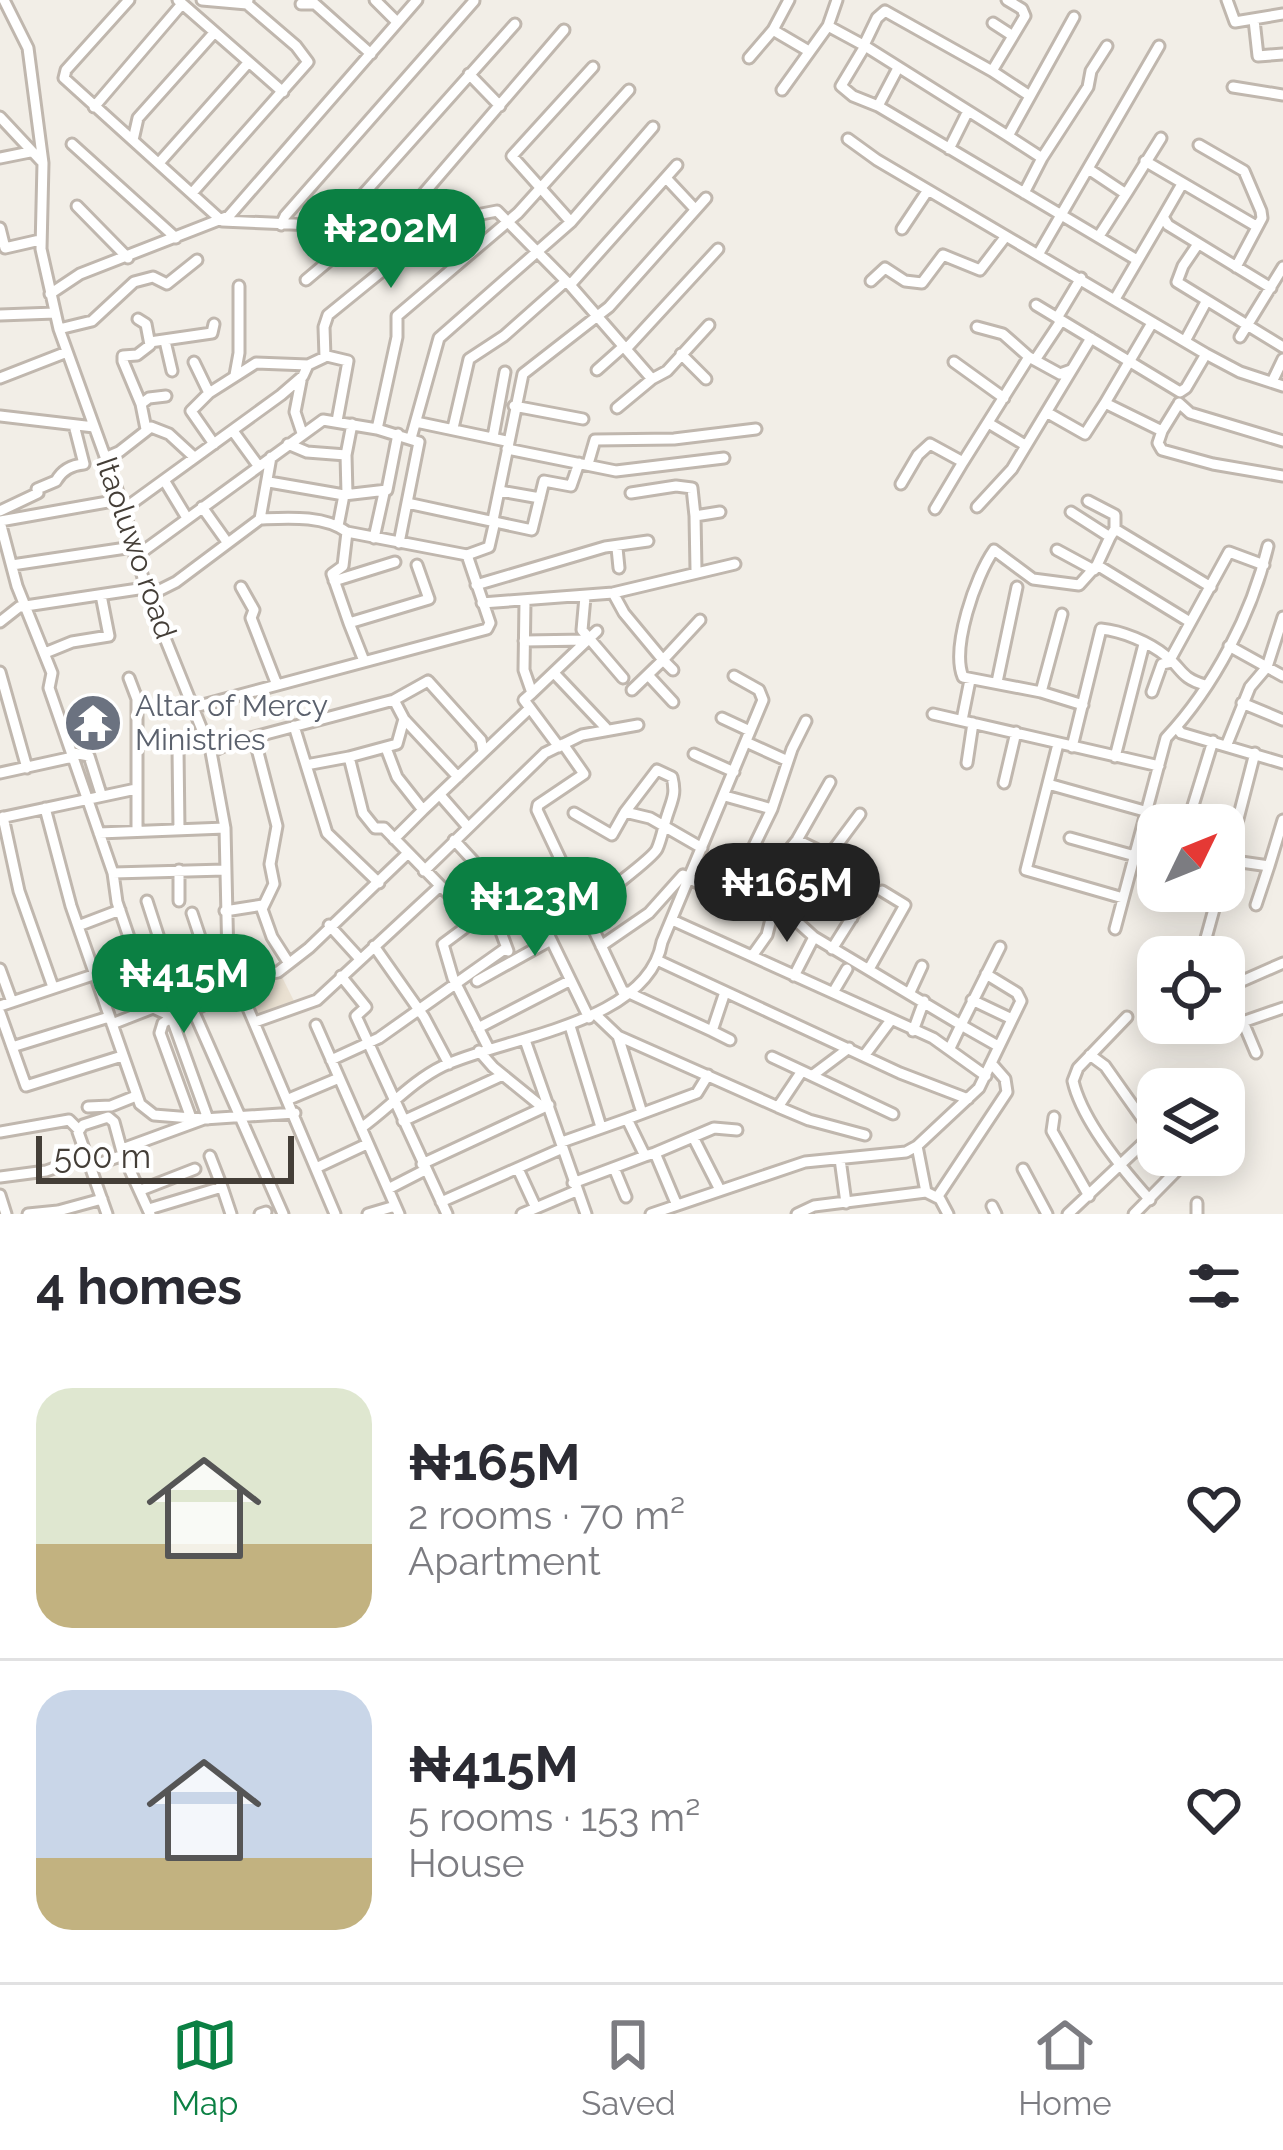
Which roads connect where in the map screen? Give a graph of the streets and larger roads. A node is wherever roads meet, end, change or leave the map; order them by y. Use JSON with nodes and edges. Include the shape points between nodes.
{"nodes":[{"id":1,"x":4,"y":0,"type":"edge"},
{"id":2,"x":129,"y":0,"type":"edge"},
{"id":3,"x":202,"y":0,"type":"edge"},
{"id":4,"x":375,"y":0,"type":"edge"},
{"id":5,"x":416,"y":0,"type":"edge"},
{"id":6,"x":837,"y":0,"type":"edge"},
{"id":7,"x":1007,"y":0,"type":"edge"},
{"id":8,"x":1227,"y":0,"type":"edge"},
{"id":9,"x":1279,"y":0,"type":"edge"},
{"id":10,"x":474,"y":1,"type":"edge"},
{"id":11,"x":180,"y":2,"type":"edge"},
{"id":12,"x":248,"y":2,"type":"edge"},
{"id":13,"x":783,"y":3,"type":"edge"},
{"id":14,"x":301,"y":4,"type":"dead end"},
{"id":15,"x":1283,"y":14,"type":"edge"},
{"id":16,"x":1074,"y":17,"type":"dead end"},
{"id":17,"x":1254,"y":20,"type":"junction"},
{"id":18,"x":397,"y":22,"type":"junction"},
{"id":19,"x":993,"y":23,"type":"dead end"},
{"id":20,"x":515,"y":24,"type":"dead end"},
{"id":21,"x":828,"y":26,"type":"junction"},
{"id":22,"x":564,"y":30,"type":"dead end"},
{"id":23,"x":773,"y":30,"type":"junction"},
{"id":24,"x":213,"y":34,"type":"junction"},
{"id":25,"x":1013,"y":35,"type":"junction"},
{"id":26,"x":865,"y":45,"type":"junction"},
{"id":27,"x":1107,"y":46,"type":"dead end"},
{"id":28,"x":1159,"y":46,"type":"dead end"},
{"id":29,"x":807,"y":50,"type":"junction"},
{"id":30,"x":371,"y":54,"type":"junction"},
{"id":31,"x":1283,"y":54,"type":"edge"},
{"id":32,"x":749,"y":58,"type":"dead end"},
{"id":33,"x":248,"y":63,"type":"junction"},
{"id":34,"x":592,"y":68,"type":"dead end"},
{"id":35,"x":898,"y":68,"type":"junction"},
{"id":36,"x":992,"y":71,"type":"junction"},
{"id":37,"x":469,"y":74,"type":"junction"},
{"id":38,"x":1233,"y":88,"type":"dead end"},
{"id":39,"x":629,"y":90,"type":"dead end"},
{"id":40,"x":782,"y":90,"type":"dead end"},
{"id":41,"x":283,"y":92,"type":"junction"},
{"id":42,"x":1030,"y":95,"type":"junction"},
{"id":43,"x":1283,"y":95,"type":"edge"},
{"id":44,"x":500,"y":106,"type":"junction"},
{"id":45,"x":878,"y":106,"type":"junction"},
{"id":46,"x":94,"y":107,"type":"junction"},
{"id":47,"x":968,"y":111,"type":"junction"},
{"id":48,"x":0,"y":117,"type":"edge"},
{"id":49,"x":653,"y":128,"type":"dead end"},
{"id":50,"x":1008,"y":136,"type":"junction"},
{"id":51,"x":1161,"y":137,"type":"dead end"},
{"id":52,"x":848,"y":139,"type":"dead end"},
{"id":53,"x":133,"y":140,"type":"junction"},
{"id":54,"x":72,"y":145,"type":"dead end"},
{"id":55,"x":1199,"y":145,"type":"dead end"},
{"id":56,"x":949,"y":149,"type":"junction"},
{"id":57,"x":30,"y":152,"type":"junction"},
{"id":58,"x":0,"y":158,"type":"edge"},
{"id":59,"x":1042,"y":158,"type":"junction"},
{"id":60,"x":1145,"y":161,"type":"junction"},
{"id":61,"x":159,"y":163,"type":"junction"},
{"id":62,"x":44,"y":164,"type":"junction"},
{"id":63,"x":677,"y":165,"type":"dead end"},
{"id":64,"x":1090,"y":170,"type":"junction"},
{"id":65,"x":666,"y":178,"type":"junction"},
{"id":66,"x":1182,"y":184,"type":"junction"},
{"id":67,"x":540,"y":189,"type":"junction"},
{"id":68,"x":928,"y":190,"type":"junction"},
{"id":69,"x":193,"y":192,"type":"junction"},
{"id":70,"x":1024,"y":194,"type":"junction"},
{"id":71,"x":1126,"y":194,"type":"junction"},
{"id":72,"x":706,"y":198,"type":"dead end"},
{"id":73,"x":77,"y":206,"type":"dead end"},
{"id":74,"x":695,"y":209,"type":"junction"},
{"id":75,"x":1061,"y":214,"type":"junction"},
{"id":76,"x":1163,"y":217,"type":"junction"},
{"id":77,"x":406,"y":220,"type":"junction"},
{"id":78,"x":510,"y":220,"type":"junction"},
{"id":79,"x":222,"y":221,"type":"junction"},
{"id":80,"x":572,"y":222,"type":"junction"},
{"id":81,"x":281,"y":225,"type":"junction"},
{"id":82,"x":335,"y":226,"type":"junction"},
{"id":83,"x":1256,"y":226,"type":"junction"},
{"id":84,"x":369,"y":227,"type":"junction"},
{"id":85,"x":0,"y":228,"type":"edge"},
{"id":86,"x":902,"y":229,"type":"dead end"},
{"id":87,"x":1006,"y":236,"type":"junction"},
{"id":88,"x":1099,"y":236,"type":"junction"},
{"id":89,"x":176,"y":238,"type":"junction"},
{"id":90,"x":40,"y":240,"type":"junction"},
{"id":91,"x":1198,"y":244,"type":"junction"},
{"id":92,"x":718,"y":249,"type":"dead end"},
{"id":93,"x":539,"y":251,"type":"junction"},
{"id":94,"x":1040,"y":254,"type":"junction"},
{"id":95,"x":128,"y":258,"type":"junction"},
{"id":96,"x":197,"y":260,"type":"dead end"},
{"id":97,"x":1137,"y":260,"type":"junction"},
{"id":98,"x":1237,"y":267,"type":"junction"},
{"id":99,"x":1283,"y":267,"type":"edge"},
{"id":100,"x":1081,"y":278,"type":"junction"},
{"id":101,"x":306,"y":280,"type":"dead end"},
{"id":102,"x":871,"y":280,"type":"dead end"},
{"id":103,"x":568,"y":283,"type":"junction"},
{"id":104,"x":239,"y":286,"type":"dead end"},
{"id":105,"x":1271,"y":288,"type":"junction"},
{"id":106,"x":50,"y":294,"type":"junction"},
{"id":107,"x":1115,"y":299,"type":"junction"},
{"id":108,"x":1206,"y":302,"type":"junction"},
{"id":109,"x":1036,"y":305,"type":"dead end"},
{"id":110,"x":55,"y":313,"type":"junction"},
{"id":111,"x":0,"y":315,"type":"edge"},
{"id":112,"x":598,"y":317,"type":"junction"},
{"id":113,"x":138,"y":319,"type":"dead end"},
{"id":114,"x":1059,"y":320,"type":"junction"},
{"id":115,"x":1153,"y":323,"type":"junction"},
{"id":116,"x":214,"y":324,"type":"dead end"},
{"id":117,"x":709,"y":325,"type":"dead end"},
{"id":118,"x":1247,"y":326,"type":"junction"},
{"id":119,"x":977,"y":327,"type":"dead end"},
{"id":120,"x":59,"y":329,"type":"junction"},
{"id":121,"x":1240,"y":337,"type":"dead end"},
{"id":122,"x":1091,"y":338,"type":"junction"},
{"id":123,"x":165,"y":341,"type":"junction"},
{"id":124,"x":1185,"y":341,"type":"junction"},
{"id":125,"x":150,"y":342,"type":"junction"},
{"id":126,"x":625,"y":347,"type":"junction"},
{"id":127,"x":1283,"y":347,"type":"edge"},
{"id":128,"x":67,"y":352,"type":"junction"},
{"id":129,"x":681,"y":354,"type":"junction"},
{"id":130,"x":1206,"y":354,"type":"junction"},
{"id":131,"x":325,"y":356,"type":"junction"},
{"id":132,"x":1032,"y":358,"type":"junction"},
{"id":133,"x":1283,"y":359,"type":"edge"},
{"id":134,"x":194,"y":362,"type":"dead end"},
{"id":135,"x":954,"y":362,"type":"dead end"},
{"id":136,"x":1132,"y":362,"type":"junction"},
{"id":137,"x":172,"y":370,"type":"dead end"},
{"id":138,"x":306,"y":370,"type":"junction"},
{"id":139,"x":597,"y":370,"type":"dead end"},
{"id":140,"x":1071,"y":370,"type":"junction"},
{"id":141,"x":505,"y":372,"type":"dead end"},
{"id":142,"x":235,"y":375,"type":"junction"},
{"id":143,"x":0,"y":378,"type":"edge"},
{"id":144,"x":652,"y":379,"type":"junction"},
{"id":145,"x":706,"y":380,"type":"dead end"},
{"id":146,"x":1277,"y":384,"type":"edge"},
{"id":147,"x":1183,"y":392,"type":"junction"},
{"id":148,"x":209,"y":393,"type":"junction"},
{"id":149,"x":166,"y":395,"type":"dead end"},
{"id":150,"x":1004,"y":398,"type":"junction"},
{"id":151,"x":1105,"y":403,"type":"junction"},
{"id":152,"x":141,"y":404,"type":"junction"},
{"id":153,"x":1178,"y":405,"type":"junction"},
{"id":154,"x":514,"y":406,"type":"junction"},
{"id":155,"x":617,"y":408,"type":"dead end"},
{"id":156,"x":1048,"y":413,"type":"junction"},
{"id":157,"x":0,"y":416,"type":"edge"},
{"id":158,"x":583,"y":419,"type":"dead end"},
{"id":159,"x":337,"y":421,"type":"junction"},
{"id":160,"x":416,"y":422,"type":"junction"},
{"id":161,"x":352,"y":424,"type":"junction"},
{"id":162,"x":990,"y":424,"type":"junction"},
{"id":163,"x":74,"y":425,"type":"junction"},
{"id":164,"x":94,"y":427,"type":"junction"},
{"id":165,"x":453,"y":428,"type":"junction"},
{"id":166,"x":146,"y":429,"type":"junction"},
{"id":167,"x":377,"y":429,"type":"junction"},
{"id":168,"x":756,"y":429,"type":"dead end"},
{"id":169,"x":233,"y":431,"type":"junction"},
{"id":170,"x":1162,"y":431,"type":"junction"},
{"id":171,"x":302,"y":433,"type":"junction"},
{"id":172,"x":398,"y":434,"type":"junction"},
{"id":173,"x":493,"y":436,"type":"junction"},
{"id":174,"x":411,"y":438,"type":"junction"},
{"id":175,"x":674,"y":439,"type":"junction"},
{"id":176,"x":1283,"y":441,"type":"edge"},
{"id":177,"x":630,"y":442,"type":"junction"},
{"id":178,"x":214,"y":444,"type":"junction"},
{"id":179,"x":287,"y":444,"type":"junction"},
{"id":180,"x":507,"y":445,"type":"junction"},
{"id":181,"x":1025,"y":446,"type":"junction"},
{"id":182,"x":346,"y":455,"type":"junction"},
{"id":183,"x":194,"y":457,"type":"junction"},
{"id":184,"x":272,"y":457,"type":"junction"},
{"id":185,"x":105,"y":458,"type":"junction"},
{"id":186,"x":724,"y":458,"type":"dead end"},
{"id":187,"x":963,"y":462,"type":"junction"},
{"id":188,"x":684,"y":463,"type":"junction"},
{"id":189,"x":257,"y":464,"type":"junction"},
{"id":190,"x":583,"y":464,"type":"junction"},
{"id":191,"x":636,"y":469,"type":"junction"},
{"id":192,"x":1283,"y":476,"type":"edge"},
{"id":193,"x":164,"y":480,"type":"junction"},
{"id":194,"x":269,"y":482,"type":"junction"},
{"id":195,"x":901,"y":484,"type":"dead end"},
{"id":196,"x":692,"y":488,"type":"junction"},
{"id":197,"x":500,"y":491,"type":"junction"},
{"id":198,"x":384,"y":493,"type":"junction"},
{"id":199,"x":632,"y":494,"type":"dead end"},
{"id":200,"x":346,"y":495,"type":"junction"},
{"id":201,"x":541,"y":498,"type":"junction"},
{"id":202,"x":1088,"y":501,"type":"dead end"},
{"id":203,"x":407,"y":502,"type":"junction"},
{"id":204,"x":121,"y":504,"type":"junction"},
{"id":205,"x":202,"y":507,"type":"junction"},
{"id":206,"x":976,"y":507,"type":"dead end"},
{"id":207,"x":935,"y":509,"type":"dead end"},
{"id":208,"x":0,"y":511,"type":"edge"},
{"id":209,"x":720,"y":512,"type":"dead end"},
{"id":210,"x":1071,"y":512,"type":"dead end"},
{"id":211,"x":695,"y":516,"type":"junction"},
{"id":212,"x":187,"y":518,"type":"junction"},
{"id":213,"x":260,"y":519,"type":"junction"},
{"id":214,"x":494,"y":520,"type":"junction"},
{"id":215,"x":4,"y":522,"type":"edge"},
{"id":216,"x":342,"y":529,"type":"junction"},
{"id":217,"x":1,"y":533,"type":"edge"},
{"id":218,"x":1112,"y":533,"type":"junction"},
{"id":219,"x":374,"y":538,"type":"junction"},
{"id":220,"x":648,"y":541,"type":"dead end"},
{"id":221,"x":227,"y":542,"type":"junction"},
{"id":222,"x":399,"y":543,"type":"junction"},
{"id":223,"x":1268,"y":546,"type":"dead end"},
{"id":224,"x":617,"y":548,"type":"junction"},
{"id":225,"x":1057,"y":550,"type":"dead end"},
{"id":226,"x":134,"y":552,"type":"junction"},
{"id":227,"x":467,"y":555,"type":"junction"},
{"id":228,"x":395,"y":562,"type":"dead end"},
{"id":229,"x":735,"y":564,"type":"dead end"},
{"id":230,"x":417,"y":565,"type":"dead end"},
{"id":231,"x":1264,"y":565,"type":"junction"},
{"id":232,"x":11,"y":566,"type":"junction"},
{"id":233,"x":619,"y":568,"type":"dead end"},
{"id":234,"x":1096,"y":568,"type":"junction"},
{"id":235,"x":696,"y":570,"type":"junction"},
{"id":236,"x":334,"y":581,"type":"junction"},
{"id":237,"x":476,"y":585,"type":"junction"},
{"id":238,"x":241,"y":587,"type":"dead end"},
{"id":239,"x":1017,"y":587,"type":"dead end"},
{"id":240,"x":1211,"y":587,"type":"junction"},
{"id":241,"x":146,"y":592,"type":"junction"},
{"id":242,"x":613,"y":593,"type":"junction"},
{"id":243,"x":100,"y":595,"type":"junction"},
{"id":244,"x":585,"y":596,"type":"junction"},
{"id":245,"x":525,"y":601,"type":"junction"},
{"id":246,"x":482,"y":603,"type":"junction"},
{"id":247,"x":27,"y":606,"type":"junction"},
{"id":248,"x":1062,"y":614,"type":"dead end"},
{"id":249,"x":1283,"y":617,"type":"edge"},
{"id":250,"x":700,"y":620,"type":"dead end"},
{"id":251,"x":0,"y":622,"type":"edge"},
{"id":252,"x":1190,"y":622,"type":"junction"},
{"id":253,"x":349,"y":623,"type":"junction"},
{"id":254,"x":597,"y":631,"type":"dead end"},
{"id":255,"x":1281,"y":632,"type":"edge"},
{"id":256,"x":587,"y":640,"type":"junction"},
{"id":257,"x":524,"y":641,"type":"junction"},
{"id":258,"x":1144,"y":644,"type":"junction"},
{"id":259,"x":1229,"y":646,"type":"junction"},
{"id":260,"x":45,"y":653,"type":"junction"},
{"id":261,"x":663,"y":660,"type":"junction"},
{"id":262,"x":1172,"y":660,"type":"junction"},
{"id":263,"x":364,"y":662,"type":"junction"},
{"id":264,"x":1267,"y":667,"type":"junction"},
{"id":265,"x":673,"y":670,"type":"dead end"},
{"id":266,"x":0,"y":672,"type":"edge"},
{"id":267,"x":554,"y":673,"type":"junction"},
{"id":268,"x":648,"y":675,"type":"junction"},
{"id":269,"x":734,"y":676,"type":"dead end"},
{"id":270,"x":1283,"y":676,"type":"edge"},
{"id":271,"x":129,"y":678,"type":"dead end"},
{"id":272,"x":622,"y":678,"type":"dead end"},
{"id":273,"x":970,"y":680,"type":"junction"},
{"id":274,"x":998,"y":682,"type":"junction"},
{"id":275,"x":277,"y":685,"type":"junction"},
{"id":276,"x":1205,"y":685,"type":"junction"},
{"id":277,"x":632,"y":690,"type":"dead end"},
{"id":278,"x":532,"y":692,"type":"junction"},
{"id":279,"x":1041,"y":692,"type":"junction"},
{"id":280,"x":1152,"y":692,"type":"dead end"},
{"id":281,"x":394,"y":700,"type":"junction"},
{"id":282,"x":673,"y":702,"type":"dead end"},
{"id":283,"x":1242,"y":703,"type":"junction"},
{"id":284,"x":1083,"y":705,"type":"junction"},
{"id":285,"x":195,"y":706,"type":"junction"},
{"id":286,"x":530,"y":708,"type":"junction"},
{"id":287,"x":933,"y":714,"type":"dead end"},
{"id":288,"x":722,"y":718,"type":"dead end"},
{"id":289,"x":404,"y":719,"type":"junction"},
{"id":290,"x":1283,"y":720,"type":"edge"},
{"id":291,"x":806,"y":721,"type":"dead end"},
{"id":292,"x":967,"y":721,"type":"junction"},
{"id":293,"x":638,"y":725,"type":"dead end"},
{"id":294,"x":294,"y":726,"type":"junction"},
{"id":295,"x":1176,"y":727,"type":"junction"},
{"id":296,"x":606,"y":728,"type":"junction"},
{"id":297,"x":104,"y":729,"type":"dead end"},
{"id":298,"x":1016,"y":732,"type":"junction"},
{"id":299,"x":66,"y":736,"type":"junction"},
{"id":300,"x":748,"y":736,"type":"junction"},
{"id":301,"x":254,"y":737,"type":"junction"},
{"id":302,"x":1213,"y":740,"type":"junction"},
{"id":303,"x":1058,"y":744,"type":"junction"},
{"id":304,"x":1227,"y":744,"type":"junction"},
{"id":305,"x":561,"y":746,"type":"junction"},
{"id":306,"x":1072,"y":747,"type":"junction"},
{"id":307,"x":386,"y":748,"type":"junction"},
{"id":308,"x":178,"y":749,"type":"dead end"},
{"id":309,"x":483,"y":751,"type":"junction"},
{"id":310,"x":211,"y":752,"type":"junction"},
{"id":311,"x":1255,"y":753,"type":"junction"},
{"id":312,"x":694,"y":754,"type":"dead end"},
{"id":313,"x":73,"y":755,"type":"junction"},
{"id":314,"x":1115,"y":757,"type":"junction"},
{"id":315,"x":349,"y":758,"type":"junction"},
{"id":316,"x":788,"y":761,"type":"junction"},
{"id":317,"x":1283,"y":763,"type":"edge"},
{"id":318,"x":967,"y":764,"type":"dead end"},
{"id":319,"x":306,"y":765,"type":"junction"},
{"id":320,"x":1159,"y":766,"type":"junction"},
{"id":321,"x":27,"y":768,"type":"junction"},
{"id":322,"x":734,"y":772,"type":"junction"},
{"id":323,"x":0,"y":773,"type":"edge"},
{"id":324,"x":458,"y":778,"type":"junction"},
{"id":325,"x":830,"y":782,"type":"dead end"},
{"id":326,"x":1004,"y":783,"type":"dead end"},
{"id":327,"x":1048,"y":784,"type":"junction"},
{"id":328,"x":136,"y":789,"type":"junction"},
{"id":329,"x":100,"y":794,"type":"junction"},
{"id":330,"x":440,"y":795,"type":"junction"},
{"id":331,"x":725,"y":796,"type":"junction"},
{"id":332,"x":87,"y":798,"type":"junction"},
{"id":333,"x":1150,"y":804,"type":"edge"},
{"id":334,"x":1193,"y":804,"type":"edge"},
{"id":335,"x":1242,"y":804,"type":"edge"},
{"id":336,"x":45,"y":808,"type":"junction"},
{"id":337,"x":772,"y":809,"type":"junction"},
{"id":338,"x":1137,"y":809,"type":"edge"},
{"id":339,"x":423,"y":810,"type":"junction"},
{"id":340,"x":625,"y":812,"type":"junction"},
{"id":341,"x":574,"y":813,"type":"dead end"},
{"id":342,"x":860,"y":814,"type":"dead end"},
{"id":343,"x":2,"y":818,"type":"edge"},
{"id":344,"x":1283,"y":820,"type":"edge"},
{"id":345,"x":467,"y":826,"type":"junction"},
{"id":346,"x":224,"y":828,"type":"junction"},
{"id":347,"x":664,"y":828,"type":"junction"},
{"id":348,"x":179,"y":829,"type":"junction"},
{"id":349,"x":137,"y":831,"type":"junction"},
{"id":350,"x":99,"y":833,"type":"junction"},
{"id":351,"x":1070,"y":838,"type":"dead end"},
{"id":352,"x":394,"y":839,"type":"junction"},
{"id":353,"x":797,"y":839,"type":"junction"},
{"id":354,"x":454,"y":840,"type":"junction"},
{"id":355,"x":702,"y":848,"type":"junction"},
{"id":356,"x":1137,"y":849,"type":"edge"},
{"id":357,"x":407,"y":854,"type":"junction"},
{"id":358,"x":828,"y":856,"type":"junction"},
{"id":359,"x":1135,"y":856,"type":"junction"},
{"id":360,"x":743,"y":864,"type":"junction"},
{"id":361,"x":1245,"y":866,"type":"edge"},
{"id":362,"x":1269,"y":866,"type":"junction"},
{"id":363,"x":773,"y":869,"type":"junction"},
{"id":364,"x":179,"y":870,"type":"junction"},
{"id":365,"x":225,"y":870,"type":"junction"},
{"id":366,"x":424,"y":871,"type":"junction"},
{"id":367,"x":113,"y":873,"type":"junction"},
{"id":368,"x":489,"y":878,"type":"dead end"},
{"id":369,"x":522,"y":880,"type":"dead end"},
{"id":370,"x":689,"y":880,"type":"junction"},
{"id":371,"x":379,"y":883,"type":"junction"},
{"id":372,"x":814,"y":885,"type":"junction"},
{"id":373,"x":439,"y":887,"type":"junction"},
{"id":374,"x":1123,"y":898,"type":"junction"},
{"id":375,"x":147,"y":901,"type":"dead end"},
{"id":376,"x":179,"y":901,"type":"dead end"},
{"id":377,"x":263,"y":905,"type":"junction"},
{"id":378,"x":1256,"y":905,"type":"dead end"},
{"id":379,"x":584,"y":909,"type":"junction"},
{"id":380,"x":120,"y":910,"type":"junction"},
{"id":381,"x":225,"y":911,"type":"junction"},
{"id":382,"x":773,"y":911,"type":"junction"},
{"id":383,"x":192,"y":913,"type":"dead end"},
{"id":384,"x":467,"y":913,"type":"dead end"},
{"id":385,"x":792,"y":917,"type":"junction"},
{"id":386,"x":852,"y":918,"type":"junction"},
{"id":387,"x":672,"y":920,"type":"junction"},
{"id":388,"x":329,"y":925,"type":"junction"},
{"id":389,"x":78,"y":926,"type":"junction"},
{"id":390,"x":1115,"y":929,"type":"dead end"},
{"id":391,"x":814,"y":937,"type":"junction"},
{"id":392,"x":551,"y":940,"type":"junction"},
{"id":393,"x":374,"y":946,"type":"junction"},
{"id":394,"x":601,"y":946,"type":"junction"},
{"id":395,"x":225,"y":947,"type":"junction"},
{"id":396,"x":1000,"y":947,"type":"dead end"},
{"id":397,"x":506,"y":948,"type":"junction"},
{"id":398,"x":832,"y":949,"type":"junction"},
{"id":399,"x":206,"y":955,"type":"junction"},
{"id":400,"x":752,"y":956,"type":"junction"},
{"id":401,"x":360,"y":959,"type":"junction"},
{"id":402,"x":516,"y":959,"type":"junction"},
{"id":403,"x":659,"y":961,"type":"junction"},
{"id":404,"x":288,"y":962,"type":"junction"},
{"id":405,"x":922,"y":966,"type":"dead end"},
{"id":406,"x":1282,"y":966,"type":"edge"},
{"id":407,"x":0,"y":969,"type":"edge"},
{"id":408,"x":847,"y":969,"type":"dead end"},
{"id":409,"x":869,"y":969,"type":"junction"},
{"id":410,"x":170,"y":972,"type":"junction"},
{"id":411,"x":96,"y":974,"type":"junction"},
{"id":412,"x":986,"y":974,"type":"junction"},
{"id":413,"x":341,"y":976,"type":"junction"},
{"id":414,"x":794,"y":976,"type":"junction"},
{"id":415,"x":477,"y":981,"type":"dead end"},
{"id":416,"x":569,"y":981,"type":"junction"},
{"id":417,"x":1245,"y":981,"type":"edge"},
{"id":418,"x":456,"y":982,"type":"junction"},
{"id":419,"x":236,"y":984,"type":"junction"},
{"id":420,"x":145,"y":985,"type":"junction"},
{"id":421,"x":53,"y":987,"type":"junction"},
{"id":422,"x":833,"y":991,"type":"junction"},
{"id":423,"x":725,"y":992,"type":"junction"},
{"id":424,"x":910,"y":992,"type":"junction"},
{"id":425,"x":626,"y":993,"type":"junction"},
{"id":426,"x":972,"y":1000,"type":"junction"},
{"id":427,"x":925,"y":1001,"type":"junction"},
{"id":428,"x":4,"y":1007,"type":"edge"},
{"id":429,"x":153,"y":1008,"type":"junction"},
{"id":430,"x":1283,"y":1008,"type":"edge"},
{"id":431,"x":193,"y":1010,"type":"junction"},
{"id":432,"x":419,"y":1010,"type":"junction"},
{"id":433,"x":592,"y":1016,"type":"junction"},
{"id":434,"x":171,"y":1017,"type":"junction"},
{"id":435,"x":1127,"y":1017,"type":"dead end"},
{"id":436,"x":1012,"y":1019,"type":"junction"},
{"id":437,"x":110,"y":1020,"type":"junction"},
{"id":438,"x":891,"y":1020,"type":"junction"},
{"id":439,"x":1245,"y":1021,"type":"edge"},
{"id":440,"x":255,"y":1022,"type":"junction"},
{"id":441,"x":316,"y":1025,"type":"dead end"},
{"id":442,"x":961,"y":1025,"type":"junction"},
{"id":443,"x":570,"y":1026,"type":"junction"},
{"id":444,"x":1245,"y":1027,"type":"edge"},
{"id":445,"x":478,"y":1028,"type":"junction"},
{"id":446,"x":712,"y":1031,"type":"junction"},
{"id":447,"x":914,"y":1031,"type":"junction"},
{"id":448,"x":618,"y":1036,"type":"junction"},
{"id":449,"x":525,"y":1040,"type":"junction"},
{"id":450,"x":730,"y":1040,"type":"dead end"},
{"id":451,"x":368,"y":1042,"type":"junction"},
{"id":452,"x":998,"y":1046,"type":"junction"},
{"id":453,"x":12,"y":1047,"type":"junction"},
{"id":454,"x":849,"y":1048,"type":"junction"},
{"id":455,"x":950,"y":1048,"type":"junction"},
{"id":456,"x":484,"y":1050,"type":"junction"},
{"id":457,"x":1256,"y":1053,"type":"dead end"},
{"id":458,"x":1090,"y":1055,"type":"junction"},
{"id":459,"x":122,"y":1056,"type":"junction"},
{"id":460,"x":864,"y":1056,"type":"junction"},
{"id":461,"x":772,"y":1058,"type":"dead end"},
{"id":462,"x":331,"y":1060,"type":"junction"},
{"id":463,"x":991,"y":1063,"type":"junction"},
{"id":464,"x":448,"y":1064,"type":"junction"},
{"id":465,"x":807,"y":1073,"type":"junction"},
{"id":466,"x":503,"y":1075,"type":"junction"},
{"id":467,"x":708,"y":1075,"type":"junction"},
{"id":468,"x":986,"y":1076,"type":"junction"},
{"id":469,"x":339,"y":1078,"type":"junction"},
{"id":470,"x":136,"y":1096,"type":"junction"},
{"id":471,"x":289,"y":1099,"type":"junction"},
{"id":472,"x":968,"y":1099,"type":"junction"},
{"id":473,"x":394,"y":1103,"type":"junction"},
{"id":474,"x":545,"y":1106,"type":"junction"},
{"id":475,"x":88,"y":1107,"type":"dead end"},
{"id":476,"x":778,"y":1107,"type":"junction"},
{"id":477,"x":1137,"y":1108,"type":"edge"},
{"id":478,"x":295,"y":1113,"type":"junction"},
{"id":479,"x":642,"y":1113,"type":"junction"},
{"id":480,"x":893,"y":1114,"type":"dead end"},
{"id":481,"x":1054,"y":1117,"type":"dead end"},
{"id":482,"x":191,"y":1118,"type":"junction"},
{"id":483,"x":241,"y":1118,"type":"junction"},
{"id":484,"x":206,"y":1119,"type":"junction"},
{"id":485,"x":627,"y":1119,"type":"junction"},
{"id":486,"x":403,"y":1121,"type":"junction"},
{"id":487,"x":602,"y":1127,"type":"junction"},
{"id":488,"x":361,"y":1128,"type":"junction"},
{"id":489,"x":78,"y":1129,"type":"junction"},
{"id":490,"x":737,"y":1130,"type":"dead end"},
{"id":491,"x":0,"y":1132,"type":"edge"},
{"id":492,"x":865,"y":1135,"type":"dead end"},
{"id":493,"x":693,"y":1137,"type":"junction"},
{"id":494,"x":367,"y":1144,"type":"junction"},
{"id":495,"x":562,"y":1145,"type":"junction"},
{"id":496,"x":917,"y":1146,"type":"junction"},
{"id":497,"x":1137,"y":1151,"type":"edge"},
{"id":498,"x":123,"y":1152,"type":"junction"},
{"id":499,"x":650,"y":1154,"type":"junction"},
{"id":500,"x":210,"y":1156,"type":"dead end"},
{"id":501,"x":840,"y":1159,"type":"junction"},
{"id":502,"x":88,"y":1162,"type":"junction"},
{"id":503,"x":318,"y":1167,"type":"junction"},
{"id":504,"x":424,"y":1167,"type":"junction"},
{"id":505,"x":1121,"y":1167,"type":"junction"},
{"id":506,"x":614,"y":1168,"type":"junction"},
{"id":507,"x":195,"y":1169,"type":"dead end"},
{"id":508,"x":518,"y":1169,"type":"junction"},
{"id":509,"x":1023,"y":1169,"type":"dead end"},
{"id":510,"x":1172,"y":1176,"type":"edge"},
{"id":511,"x":0,"y":1178,"type":"edge"},
{"id":512,"x":222,"y":1186,"type":"junction"},
{"id":513,"x":575,"y":1187,"type":"junction"},
{"id":514,"x":719,"y":1188,"type":"junction"},
{"id":515,"x":388,"y":1189,"type":"junction"},
{"id":516,"x":141,"y":1190,"type":"junction"},
{"id":517,"x":932,"y":1194,"type":"junction"},
{"id":518,"x":0,"y":1196,"type":"edge"},
{"id":519,"x":1089,"y":1196,"type":"junction"},
{"id":520,"x":626,"y":1197,"type":"dead end"},
{"id":521,"x":102,"y":1199,"type":"junction"},
{"id":522,"x":1150,"y":1200,"type":"junction"},
{"id":523,"x":441,"y":1202,"type":"junction"},
{"id":524,"x":846,"y":1202,"type":"junction"},
{"id":525,"x":676,"y":1203,"type":"junction"},
{"id":526,"x":536,"y":1208,"type":"junction"},
{"id":527,"x":830,"y":1209,"type":"edge"},
{"id":528,"x":397,"y":1210,"type":"edge"},
{"id":529,"x":3,"y":1211,"type":"edge"},
{"id":530,"x":149,"y":1212,"type":"edge"},
{"id":531,"x":28,"y":1214,"type":"edge"},
{"id":532,"x":107,"y":1214,"type":"edge"},
{"id":533,"x":231,"y":1214,"type":"edge"},
{"id":534,"x":283,"y":1214,"type":"edge"},
{"id":535,"x":335,"y":1214,"type":"edge"},
{"id":536,"x":368,"y":1214,"type":"edge"},
{"id":537,"x":447,"y":1214,"type":"edge"},
{"id":538,"x":522,"y":1214,"type":"edge"},
{"id":539,"x":586,"y":1214,"type":"edge"},
{"id":540,"x":650,"y":1214,"type":"edge"},
{"id":541,"x":797,"y":1214,"type":"edge"},
{"id":542,"x":948,"y":1214,"type":"edge"},
{"id":543,"x":1047,"y":1214,"type":"edge"},
{"id":544,"x":1068,"y":1214,"type":"edge"},
{"id":545,"x":1135,"y":1214,"type":"edge"}],
"edges":[{"from":1,"to":62,"type":"street","name":"Itaoluwo road","via":[[28,48]]},
{"from":2,"to":46,"type":"street","via":[[64,74]]},
{"from":3,"to":12,"type":"street"},
{"from":4,"to":18,"type":"street"},
{"from":5,"to":18,"type":"street"},
{"from":6,"to":21,"type":"street"},
{"from":7,"to":25,"type":"street","via":[[1024,13]]},
{"from":8,"to":17,"type":"street","via":[[1235,22]]},
{"from":9,"to":15,"type":"street"},
{"from":10,"to":81,"type":"street"},
{"from":11,"to":24,"type":"street"},
{"from":11,"to":46,"type":"street"},
{"from":12,"to":41,"type":"street","via":[[308,58]]},
{"from":13,"to":23,"type":"street"},
{"from":14,"to":30,"type":"street","via":[[315,4]]},
{"from":15,"to":17,"type":"street"},
{"from":16,"to":42,"type":"street"},
{"from":17,"to":31,"type":"street","via":[[1258,56]]},
{"from":18,"to":30,"type":"street"},
{"from":19,"to":25,"type":"street"},
{"from":20,"to":37,"type":"street"},
{"from":21,"to":26,"type":"street"},
{"from":21,"to":29,"type":"street"},
{"from":22,"to":44,"type":"street"},
{"from":23,"to":29,"type":"street"},
{"from":23,"to":32,"type":"street"},
{"from":24,"to":33,"type":"street"},
{"from":24,"to":53,"type":"street","via":[[139,118]]},
{"from":25,"to":36,"type":"street"},
{"from":26,"to":35,"type":"street"},
{"from":26,"to":36,"type":"street","via":[[885,11]]},
{"from":26,"to":45,"type":"street","via":[[841,86]]},
{"from":27,"to":59,"type":"street"},
{"from":28,"to":64,"type":"street"},
{"from":29,"to":40,"type":"street"},
{"from":30,"to":79,"type":"street"},
{"from":33,"to":41,"type":"street"},
{"from":33,"to":61,"type":"street"},
{"from":34,"to":67,"type":"street","via":[[513,154]]},
{"from":35,"to":45,"type":"street"},
{"from":35,"to":47,"type":"street"},
{"from":36,"to":42,"type":"street"},
{"from":37,"to":44,"type":"street"},
{"from":37,"to":82,"type":"street"},
{"from":38,"to":43,"type":"street"},
{"from":39,"to":67,"type":"street"},
{"from":41,"to":69,"type":"street"},
{"from":42,"to":50,"type":"street"},
{"from":44,"to":77,"type":"street"},
{"from":45,"to":56,"type":"street"},
{"from":46,"to":53,"type":"street"},
{"from":47,"to":50,"type":"street"},
{"from":47,"to":56,"type":"street"},
{"from":48,"to":57,"type":"street"},
{"from":49,"to":80,"type":"street"},
{"from":50,"to":59,"type":"street"},
{"from":51,"to":60,"type":"street"},
{"from":52,"to":68,"type":"street"},
{"from":53,"to":61,"type":"street"},
{"from":54,"to":89,"type":"street"},
{"from":55,"to":83,"type":"street","via":[[1244,170],[1261,211]]},
{"from":56,"to":70,"type":"street"},
{"from":57,"to":58,"type":"street"},
{"from":57,"to":62,"type":"street"},
{"from":59,"to":70,"type":"street"},
{"from":60,"to":66,"type":"street"},
{"from":60,"to":71,"type":"street"},
{"from":61,"to":69,"type":"street"},
{"from":62,"to":90,"type":"street","name":"Itaoluwo road"},
{"from":63,"to":65,"type":"street"},
{"from":64,"to":71,"type":"street"},
{"from":64,"to":75,"type":"street"},
{"from":65,"to":74,"type":"street"},
{"from":65,"to":103,"type":"street"},
{"from":66,"to":76,"type":"street"},
{"from":66,"to":83,"type":"street"},
{"from":67,"to":78,"type":"street"},
{"from":67,"to":80,"type":"street"},
{"from":68,"to":86,"type":"street"},
{"from":68,"to":87,"type":"street"},
{"from":69,"to":79,"type":"street"},
{"from":70,"to":75,"type":"street"},
{"from":71,"to":88,"type":"street"},
{"from":72,"to":74,"type":"street"},
{"from":73,"to":95,"type":"street"},
{"from":74,"to":112,"type":"street"},
{"from":75,"to":88,"type":"street"},
{"from":75,"to":94,"type":"street"},
{"from":76,"to":91,"type":"street"},
{"from":76,"to":97,"type":"street"},
{"from":77,"to":78,"type":"street","via":[[497,211]]},
{"from":77,"to":84,"type":"street"},
{"from":77,"to":131,"type":"street","via":[[416,232],[408,250],[328,315]]},
{"from":78,"to":93,"type":"street"},
{"from":78,"to":167,"type":"street","via":[[395,318]]},
{"from":79,"to":81,"type":"street"},
{"from":79,"to":89,"type":"street"},
{"from":80,"to":93,"type":"street"},
{"from":81,"to":82,"type":"street"},
{"from":82,"to":84,"type":"street"},
{"from":83,"to":98,"type":"street"},
{"from":84,"to":101,"type":"street"},
{"from":85,"to":90,"type":"street","via":[[5,248]]},
{"from":87,"to":94,"type":"street"},
{"from":87,"to":102,"type":"street","via":[[980,270],[943,255],[921,284],[885,268]]},
{"from":88,"to":97,"type":"street"},
{"from":89,"to":95,"type":"street"},
{"from":90,"to":106,"type":"street","name":"Itaoluwo road"},
{"from":91,"to":98,"type":"street"},
{"from":91,"to":108,"type":"street","via":[[1177,282]]},
{"from":92,"to":126,"type":"street"},
{"from":93,"to":103,"type":"street"},
{"from":93,"to":160,"type":"street","via":[[439,338]]},
{"from":94,"to":100,"type":"street"},
{"from":95,"to":106,"type":"street"},
{"from":96,"to":120,"type":"street","via":[[167,284],[153,277],[134,283],[92,321]]},
{"from":97,"to":107,"type":"street"},
{"from":98,"to":105,"type":"street"},
{"from":99,"to":105,"type":"street"},
{"from":100,"to":107,"type":"street"},
{"from":100,"to":114,"type":"street"},
{"from":103,"to":112,"type":"street"},
{"from":103,"to":165,"type":"street","via":[[469,358]]},
{"from":104,"to":142,"type":"street"},
{"from":105,"to":118,"type":"street"},
{"from":106,"to":110,"type":"street","name":"Itaoluwo road"},
{"from":107,"to":115,"type":"street"},
{"from":108,"to":118,"type":"street"},
{"from":108,"to":124,"type":"street"},
{"from":109,"to":114,"type":"street"},
{"from":110,"to":111,"type":"street"},
{"from":110,"to":120,"type":"street","name":"Itaoluwo road"},
{"from":112,"to":126,"type":"street"},
{"from":112,"to":154,"type":"street","via":[[523,374]]},
{"from":113,"to":125,"type":"street"},
{"from":114,"to":122,"type":"street"},
{"from":114,"to":132,"type":"street"},
{"from":115,"to":124,"type":"street"},
{"from":115,"to":136,"type":"street"},
{"from":116,"to":123,"type":"street","via":[[203,337]]},
{"from":117,"to":129,"type":"street"},
{"from":118,"to":121,"type":"street"},
{"from":118,"to":127,"type":"street"},
{"from":119,"to":132,"type":"street","via":[[1003,334]]},
{"from":120,"to":128,"type":"street","name":"Itaoluwo road"},
{"from":122,"to":136,"type":"street"},
{"from":122,"to":140,"type":"street"},
{"from":123,"to":125,"type":"street"},
{"from":123,"to":137,"type":"street"},
{"from":124,"to":130,"type":"street"},
{"from":125,"to":152,"type":"street","via":[[123,356]]},
{"from":126,"to":139,"type":"street"},
{"from":126,"to":144,"type":"street"},
{"from":128,"to":143,"type":"street"},
{"from":128,"to":164,"type":"street","name":"Itaoluwo road"},
{"from":129,"to":144,"type":"street"},
{"from":129,"to":145,"type":"street"},
{"from":130,"to":146,"type":"street"},
{"from":130,"to":147,"type":"street"},
{"from":131,"to":138,"type":"street"},
{"from":131,"to":159,"type":"street","via":[[348,361]]},
{"from":132,"to":140,"type":"street","via":[[1060,374]]},
{"from":132,"to":150,"type":"street"},
{"from":133,"to":146,"type":"street"},
{"from":134,"to":148,"type":"street"},
{"from":135,"to":150,"type":"street"},
{"from":136,"to":147,"type":"street"},
{"from":136,"to":151,"type":"street"},
{"from":138,"to":142,"type":"street","via":[[256,363]]},
{"from":138,"to":169,"type":"street"},
{"from":138,"to":171,"type":"street","via":[[295,412]]},
{"from":140,"to":156,"type":"street"},
{"from":141,"to":173,"type":"street"},
{"from":142,"to":148,"type":"street"},
{"from":144,"to":155,"type":"street"},
{"from":147,"to":153,"type":"street"},
{"from":148,"to":178,"type":"street","via":[[191,411]]},
{"from":149,"to":152,"type":"street"},
{"from":150,"to":162,"type":"street"},
{"from":151,"to":156,"type":"street","via":[[1085,434]]},
{"from":151,"to":170,"type":"street"},
{"from":152,"to":166,"type":"street"},
{"from":153,"to":170,"type":"street"},
{"from":153,"to":176,"type":"street"},
{"from":154,"to":158,"type":"street"},
{"from":154,"to":180,"type":"street"},
{"from":156,"to":181,"type":"street"},
{"from":157,"to":163,"type":"street"},
{"from":159,"to":161,"type":"street"},
{"from":159,"to":171,"type":"street"},
{"from":160,"to":165,"type":"street"},
{"from":160,"to":174,"type":"street"},
{"from":161,"to":167,"type":"street"},
{"from":161,"to":182,"type":"street"},
{"from":162,"to":181,"type":"street"},
{"from":162,"to":187,"type":"street"},
{"from":163,"to":164,"type":"street"},
{"from":163,"to":208,"type":"street","via":[[84,464]]},
{"from":164,"to":185,"type":"street","name":"Itaoluwo road"},
{"from":165,"to":173,"type":"street"},
{"from":166,"to":183,"type":"street","via":[[169,434]]},
{"from":166,"to":185,"type":"street"},
{"from":167,"to":172,"type":"street"},
{"from":168,"to":175,"type":"street"},
{"from":169,"to":178,"type":"street"},
{"from":169,"to":189,"type":"street"},
{"from":170,"to":192,"type":"street","via":[[1162,450]]},
{"from":171,"to":179,"type":"street"},
{"from":172,"to":174,"type":"street"},
{"from":172,"to":198,"type":"street"},
{"from":173,"to":180,"type":"street"},
{"from":174,"to":203,"type":"street","via":[[419,445]]},
{"from":175,"to":177,"type":"street"},
{"from":175,"to":188,"type":"street"},
{"from":177,"to":190,"type":"street","via":[[595,440]]},
{"from":177,"to":191,"type":"street"},
{"from":178,"to":183,"type":"street"},
{"from":179,"to":182,"type":"street"},
{"from":179,"to":184,"type":"street"},
{"from":180,"to":190,"type":"street"},
{"from":180,"to":197,"type":"street"},
{"from":181,"to":206,"type":"street"},
{"from":182,"to":200,"type":"street"},
{"from":183,"to":193,"type":"street"},
{"from":184,"to":189,"type":"street"},
{"from":184,"to":194,"type":"street"},
{"from":185,"to":204,"type":"street","name":"Itaoluwo road"},
{"from":186,"to":188,"type":"street"},
{"from":187,"to":195,"type":"street","via":[[929,444]]},
{"from":187,"to":207,"type":"street"},
{"from":188,"to":191,"type":"street"},
{"from":188,"to":196,"type":"street"},
{"from":189,"to":205,"type":"street"},
{"from":190,"to":191,"type":"street"},
{"from":190,"to":201,"type":"street","via":[[573,484],[544,482]]},
{"from":193,"to":204,"type":"street"},
{"from":193,"to":212,"type":"street"},
{"from":194,"to":200,"type":"street"},
{"from":194,"to":213,"type":"street"},
{"from":196,"to":199,"type":"street"},
{"from":196,"to":211,"type":"street"},
{"from":197,"to":201,"type":"street"},
{"from":197,"to":214,"type":"street"},
{"from":198,"to":200,"type":"street"},
{"from":198,"to":219,"type":"street"},
{"from":200,"to":216,"type":"street"},
{"from":201,"to":214,"type":"street","via":[[534,529]]},
{"from":202,"to":218,"type":"street","via":[[1117,518]]},
{"from":203,"to":214,"type":"street"},
{"from":203,"to":222,"type":"street"},
{"from":204,"to":215,"type":"street"},
{"from":204,"to":226,"type":"street","name":"Itaoluwo road"},
{"from":205,"to":212,"type":"street"},
{"from":205,"to":221,"type":"street"},
{"from":209,"to":211,"type":"street"},
{"from":210,"to":218,"type":"street"},
{"from":211,"to":235,"type":"street"},
{"from":212,"to":226,"type":"street"},
{"from":213,"to":216,"type":"street"},
{"from":213,"to":221,"type":"street"},
{"from":214,"to":227,"type":"street","via":[[489,547]]},
{"from":215,"to":217,"type":"street"},
{"from":216,"to":219,"type":"street"},
{"from":216,"to":236,"type":"street","via":[[343,566]]},
{"from":217,"to":232,"type":"street"},
{"from":218,"to":234,"type":"street"},
{"from":218,"to":240,"type":"street"},
{"from":219,"to":222,"type":"street"},
{"from":220,"to":224,"type":"street"},
{"from":221,"to":241,"type":"street","via":[[185,577]]},
{"from":222,"to":227,"type":"street"},
{"from":223,"to":231,"type":"street"},
{"from":224,"to":233,"type":"street"},
{"from":224,"to":237,"type":"street"},
{"from":225,"to":234,"type":"street"},
{"from":226,"to":232,"type":"street"},
{"from":226,"to":241,"type":"street","name":"Itaoluwo road"},
{"from":227,"to":237,"type":"street"},
{"from":228,"to":236,"type":"street"},
{"from":229,"to":235,"type":"street"},
{"from":230,"to":253,"type":"street","via":[[429,599]]},
{"from":231,"to":240,"type":"street","via":[[1229,552]]},
{"from":231,"to":259,"type":"street"},
{"from":232,"to":247,"type":"street"},
{"from":234,"to":252,"type":"street"},
{"from":234,"to":273,"type":"street","via":[[1079,585],[1041,582],[994,550],[979,572],[958,653],[959,672]]},
{"from":235,"to":242,"type":"street"},
{"from":236,"to":253,"type":"street"},
{"from":237,"to":246,"type":"street"},
{"from":238,"to":275,"type":"street"},
{"from":239,"to":274,"type":"street"},
{"from":240,"to":252,"type":"street"},
{"from":241,"to":243,"type":"street"},
{"from":241,"to":285,"type":"street","name":"Itaoluwo road"},
{"from":242,"to":244,"type":"street"},
{"from":242,"to":261,"type":"street"},
{"from":243,"to":247,"type":"street"},
{"from":243,"to":260,"type":"street","via":[[110,635]]},
{"from":244,"to":245,"type":"street"},
{"from":244,"to":256,"type":"street"},
{"from":245,"to":246,"type":"street"},
{"from":245,"to":257,"type":"street"},
{"from":246,"to":263,"type":"street","via":[[487,629]]},
{"from":247,"to":251,"type":"street"},
{"from":247,"to":260,"type":"street"},
{"from":248,"to":279,"type":"street"},
{"from":249,"to":255,"type":"street"},
{"from":250,"to":261,"type":"street"},
{"from":252,"to":262,"type":"street"},
{"from":253,"to":263,"type":"street"},
{"from":254,"to":256,"type":"street"},
{"from":255,"to":264,"type":"street"},
{"from":256,"to":257,"type":"street"},
{"from":256,"to":267,"type":"street"},
{"from":256,"to":272,"type":"street"},
{"from":257,"to":278,"type":"street"},
{"from":258,"to":262,"type":"street"},
{"from":258,"to":284,"type":"street","via":[[1099,631]]},
{"from":258,"to":314,"type":"street"},
{"from":259,"to":264,"type":"street"},
{"from":259,"to":276,"type":"street"},
{"from":260,"to":299,"type":"street"},
{"from":261,"to":265,"type":"street"},
{"from":261,"to":268,"type":"street"},
{"from":262,"to":276,"type":"street"},
{"from":262,"to":280,"type":"street","via":[[1162,664]]},
{"from":263,"to":275,"type":"street"},
{"from":264,"to":270,"type":"street"},
{"from":264,"to":283,"type":"street"},
{"from":266,"to":321,"type":"street"},
{"from":267,"to":278,"type":"street"},
{"from":267,"to":296,"type":"street"},
{"from":268,"to":277,"type":"street"},
{"from":268,"to":282,"type":"street"},
{"from":269,"to":300,"type":"street","via":[[763,700]]},
{"from":271,"to":328,"type":"street","via":[[137,699]]},
{"from":273,"to":274,"type":"street"},
{"from":273,"to":292,"type":"street"},
{"from":274,"to":279,"type":"street"},
{"from":275,"to":285,"type":"street"},
{"from":276,"to":295,"type":"street"},
{"from":278,"to":286,"type":"street","via":[[524,700]]},
{"from":279,"to":284,"type":"street"},
{"from":281,"to":289,"type":"street"},
{"from":281,"to":294,"type":"street"},
{"from":281,"to":309,"type":"street","via":[[428,681],[482,740]]},
{"from":283,"to":290,"type":"street"},
{"from":283,"to":304,"type":"street"},
{"from":284,"to":306,"type":"street"},
{"from":285,"to":310,"type":"street","name":"Itaoluwo road"},
{"from":286,"to":305,"type":"street"},
{"from":286,"to":309,"type":"street"},
{"from":287,"to":292,"type":"street"},
{"from":288,"to":300,"type":"street"},
{"from":289,"to":307,"type":"street","via":[[397,744]]},
{"from":289,"to":324,"type":"street"},
{"from":291,"to":316,"type":"street"},
{"from":292,"to":298,"type":"street"},
{"from":292,"to":318,"type":"street"},
{"from":293,"to":296,"type":"street"},
{"from":294,"to":301,"type":"street"},
{"from":294,"to":319,"type":"street"},
{"from":295,"to":302,"type":"street"},
{"from":295,"to":320,"type":"street"},
{"from":296,"to":305,"type":"street"},
{"from":297,"to":299,"type":"street"},
{"from":298,"to":303,"type":"street"},
{"from":298,"to":326,"type":"street"},
{"from":299,"to":313,"type":"street"},
{"from":300,"to":316,"type":"street"},
{"from":300,"to":322,"type":"street"},
{"from":301,"to":310,"type":"street"},
{"from":301,"to":377,"type":"street","via":[[277,826],[274,884]]},
{"from":302,"to":304,"type":"street"},
{"from":302,"to":334,"type":"street"},
{"from":303,"to":306,"type":"street"},
{"from":303,"to":327,"type":"street"},
{"from":304,"to":311,"type":"street"},
{"from":305,"to":345,"type":"street","via":[[535,760]]},
{"from":305,"to":379,"type":"street","via":[[584,774],[537,811]]},
{"from":306,"to":314,"type":"street"},
{"from":307,"to":315,"type":"street"},
{"from":307,"to":339,"type":"street"},
{"from":308,"to":348,"type":"street"},
{"from":309,"to":324,"type":"street"},
{"from":310,"to":346,"type":"street","name":"Itaoluwo road"},
{"from":311,"to":317,"type":"street"},
{"from":311,"to":335,"type":"street"},
{"from":312,"to":322,"type":"street"},
{"from":313,"to":321,"type":"street"},
{"from":313,"to":329,"type":"street","via":[[89,756]]},
{"from":313,"to":332,"type":"street"},
{"from":314,"to":320,"type":"street"},
{"from":315,"to":319,"type":"street"},
{"from":315,"to":352,"type":"street","via":[[369,824]]},
{"from":316,"to":337,"type":"street"},
{"from":319,"to":371,"type":"street","via":[[327,833]]},
{"from":320,"to":333,"type":"street"},
{"from":321,"to":323,"type":"street"},
{"from":322,"to":331,"type":"street"},
{"from":324,"to":330,"type":"street"},
{"from":325,"to":353,"type":"street"},
{"from":327,"to":338,"type":"street"},
{"from":327,"to":374,"type":"street","via":[[1026,870]]},
{"from":328,"to":329,"type":"street"},
{"from":328,"to":349,"type":"street"},
{"from":329,"to":332,"type":"street"},
{"from":330,"to":339,"type":"street"},
{"from":330,"to":345,"type":"street"},
{"from":331,"to":337,"type":"street"},
{"from":331,"to":355,"type":"street"},
{"from":332,"to":336,"type":"street"},
{"from":332,"to":350,"type":"street"},
{"from":336,"to":343,"type":"street"},
{"from":336,"to":389,"type":"street"},
{"from":337,"to":360,"type":"street"},
{"from":339,"to":352,"type":"street"},
{"from":340,"to":341,"type":"street","via":[[612,835]]},
{"from":340,"to":347,"type":"street"},
{"from":340,"to":347,"type":"street","via":[[657,770],[672,777],[676,793]]},
{"from":342,"to":358,"type":"street"},
{"from":343,"to":421,"type":"street"},
{"from":344,"to":362,"type":"street"},
{"from":345,"to":354,"type":"street"},
{"from":346,"to":348,"type":"street"},
{"from":346,"to":365,"type":"street","name":"Itaoluwo road"},
{"from":347,"to":355,"type":"street"},
{"from":347,"to":379,"type":"street","via":[[648,860]]},
{"from":348,"to":349,"type":"street"},
{"from":349,"to":350,"type":"street"},
{"from":350,"to":367,"type":"street"},
{"from":351,"to":359,"type":"street"},
{"from":352,"to":357,"type":"street"},
{"from":353,"to":358,"type":"street"},
{"from":353,"to":363,"type":"street"},
{"from":354,"to":366,"type":"street"},
{"from":354,"to":368,"type":"street"},
{"from":355,"to":370,"type":"street"},
{"from":356,"to":359,"type":"street"},
{"from":357,"to":366,"type":"street"},
{"from":357,"to":371,"type":"street"},
{"from":358,"to":372,"type":"street"},
{"from":359,"to":374,"type":"street"},
{"from":360,"to":363,"type":"street","via":[[748,856]]},
{"from":360,"to":370,"type":"street","via":[[731,893]]},
{"from":361,"to":362,"type":"street"},
{"from":362,"to":378,"type":"street"},
{"from":363,"to":382,"type":"street","via":[[756,899]]},
{"from":364,"to":365,"type":"street"},
{"from":364,"to":367,"type":"street"},
{"from":364,"to":376,"type":"street"},
{"from":365,"to":381,"type":"street","name":"Itaoluwo road"},
{"from":366,"to":373,"type":"street"},
{"from":367,"to":380,"type":"street"},
{"from":369,"to":392,"type":"street"},
{"from":370,"to":387,"type":"street"},
{"from":370,"to":394,"type":"street","via":[[682,875],[649,913]]},
{"from":371,"to":388,"type":"street"},
{"from":372,"to":385,"type":"street"},
{"from":372,"to":386,"type":"street"},
{"from":373,"to":384,"type":"street"},
{"from":373,"to":393,"type":"street"},
{"from":374,"to":390,"type":"street"},
{"from":375,"to":410,"type":"street"},
{"from":377,"to":381,"type":"street"},
{"from":377,"to":404,"type":"street"},
{"from":379,"to":394,"type":"street"},
{"from":380,"to":389,"type":"street"},
{"from":380,"to":420,"type":"street"},
{"from":381,"to":395,"type":"street","name":"Itaoluwo road"},
{"from":382,"to":385,"type":"street"},
{"from":382,"to":400,"type":"street"},
{"from":383,"to":399,"type":"street"},
{"from":385,"to":391,"type":"street"},
{"from":386,"to":398,"type":"street"},
{"from":386,"to":409,"type":"street","via":[[876,889],[905,905]]},
{"from":387,"to":400,"type":"street"},
{"from":387,"to":403,"type":"street"},
{"from":388,"to":401,"type":"street"},
{"from":388,"to":404,"type":"street"},
{"from":389,"to":411,"type":"street"},
{"from":391,"to":398,"type":"street"},
{"from":391,"to":414,"type":"street"},
{"from":392,"to":402,"type":"street"},
{"from":392,"to":416,"type":"street"},
{"from":393,"to":401,"type":"street"},
{"from":393,"to":432,"type":"street"},
{"from":394,"to":425,"type":"street"},
{"from":395,"to":399,"type":"street"},
{"from":395,"to":419,"type":"street","name":"Itaoluwo road"},
{"from":396,"to":412,"type":"street"},
{"from":397,"to":402,"type":"street"},
{"from":397,"to":418,"type":"street"},
{"from":397,"to":418,"type":"street","via":[[497,905],[444,941]]},
{"from":398,"to":409,"type":"street"},
{"from":399,"to":410,"type":"street"},
{"from":400,"to":414,"type":"street"},
{"from":401,"to":413,"type":"street"},
{"from":402,"to":415,"type":"street"},
{"from":403,"to":423,"type":"street"},
{"from":403,"to":425,"type":"street"},
{"from":404,"to":419,"type":"street"},
{"from":405,"to":424,"type":"street"},
{"from":406,"to":417,"type":"street"},
{"from":407,"to":428,"type":"street"},
{"from":408,"to":422,"type":"street"},
{"from":409,"to":424,"type":"street"},
{"from":410,"to":420,"type":"street"},
{"from":411,"to":421,"type":"street"},
{"from":411,"to":437,"type":"street"},
{"from":412,"to":426,"type":"street"},
{"from":412,"to":436,"type":"street","via":[[1021,997]]},
{"from":413,"to":440,"type":"street","via":[[312,1004]]},
{"from":413,"to":451,"type":"street","via":[[366,1007],[356,1016]]},
{"from":414,"to":422,"type":"street"},
{"from":416,"to":433,"type":"street"},
{"from":416,"to":445,"type":"street"},
{"from":418,"to":432,"type":"street"},
{"from":418,"to":445,"type":"street"},
{"from":419,"to":431,"type":"street"},
{"from":419,"to":440,"type":"street","name":"Itaoluwo road"},
{"from":420,"to":429,"type":"street"},
{"from":421,"to":428,"type":"street"},
{"from":422,"to":438,"type":"street"},
{"from":423,"to":446,"type":"street"},
{"from":423,"to":454,"type":"street"},
{"from":424,"to":427,"type":"street"},
{"from":425,"to":433,"type":"street"},
{"from":425,"to":446,"type":"street"},
{"from":426,"to":436,"type":"street"},
{"from":426,"to":442,"type":"street"},
{"from":427,"to":442,"type":"street"},
{"from":427,"to":447,"type":"street"},
{"from":428,"to":453,"type":"street"},
{"from":429,"to":434,"type":"street"},
{"from":429,"to":437,"type":"street"},
{"from":430,"to":439,"type":"street"},
{"from":431,"to":434,"type":"street"},
{"from":431,"to":483,"type":"street"},
{"from":432,"to":451,"type":"street"},
{"from":432,"to":464,"type":"street"},
{"from":433,"to":443,"type":"street"},
{"from":433,"to":448,"type":"street"},
{"from":434,"to":482,"type":"street","via":[[160,1029],[162,1042]]},
{"from":434,"to":484,"type":"street"},
{"from":435,"to":458,"type":"street"},
{"from":436,"to":452,"type":"street"},
{"from":437,"to":453,"type":"street"},
{"from":437,"to":459,"type":"street"},
{"from":438,"to":447,"type":"street"},
{"from":438,"to":460,"type":"street"},
{"from":440,"to":471,"type":"street","name":"Itaoluwo road"},
{"from":441,"to":462,"type":"street"},
{"from":442,"to":452,"type":"street"},
{"from":442,"to":455,"type":"street"},
{"from":443,"to":449,"type":"street"},
{"from":443,"to":487,"type":"street"},
{"from":444,"to":457,"type":"street"},
{"from":445,"to":456,"type":"street"},
{"from":446,"to":450,"type":"street"},
{"from":447,"to":455,"type":"street"},
{"from":448,"to":467,"type":"street"},
{"from":448,"to":479,"type":"street"},
{"from":449,"to":456,"type":"street"},
{"from":449,"to":474,"type":"street"},
{"from":451,"to":462,"type":"street"},
{"from":451,"to":473,"type":"street"},
{"from":452,"to":463,"type":"street"},
{"from":453,"to":459,"type":"street","via":[[28,1087]]},
{"from":454,"to":460,"type":"street"},
{"from":454,"to":465,"type":"street"},
{"from":455,"to":468,"type":"street"},
{"from":456,"to":464,"type":"street"},
{"from":456,"to":466,"type":"street"},
{"from":458,"to":477,"type":"street"},
{"from":458,"to":505,"type":"street","via":[[1074,1075],[1075,1089]]},
{"from":459,"to":470,"type":"street"},
{"from":460,"to":472,"type":"street"},
{"from":461,"to":465,"type":"street"},
{"from":462,"to":469,"type":"street"},
{"from":463,"to":468,"type":"street"},
{"from":463,"to":517,"type":"street","via":[[1007,1092]]},
{"from":464,"to":473,"type":"street"},
{"from":465,"to":476,"type":"street"},
{"from":465,"to":480,"type":"street"},
{"from":466,"to":474,"type":"street"},
{"from":466,"to":486,"type":"street"},
{"from":467,"to":476,"type":"street"},
{"from":467,"to":479,"type":"street","via":[[697,1093]]},
{"from":468,"to":472,"type":"street"},
{"from":469,"to":471,"type":"street"},
{"from":469,"to":488,"type":"street"},
{"from":470,"to":475,"type":"street"},
{"from":470,"to":482,"type":"street","via":[[150,1114]]},
{"from":471,"to":478,"type":"street","name":"Itaoluwo road"},
{"from":472,"to":496,"type":"street"},
{"from":473,"to":486,"type":"street"},
{"from":473,"to":488,"type":"street"},
{"from":474,"to":495,"type":"street"},
{"from":474,"to":504,"type":"street"},
{"from":476,"to":492,"type":"street"},
{"from":478,"to":483,"type":"street"},
{"from":478,"to":503,"type":"street","name":"Itaoluwo road"},
{"from":479,"to":485,"type":"street"},
{"from":481,"to":519,"type":"street","via":[[1052,1131]]},
{"from":482,"to":484,"type":"street"},
{"from":483,"to":484,"type":"street"},
{"from":483,"to":534,"type":"street"},
{"from":484,"to":498,"type":"street"},
{"from":485,"to":487,"type":"street"},
{"from":485,"to":499,"type":"street"},
{"from":486,"to":504,"type":"street"},
{"from":487,"to":495,"type":"street"},
{"from":488,"to":494,"type":"street"},
{"from":489,"to":491,"type":"street","via":[[69,1120]]},
{"from":489,"to":498,"type":"street","via":[[112,1118]]},
{"from":489,"to":502,"type":"street"},
{"from":490,"to":493,"type":"street"},
{"from":493,"to":499,"type":"street"},
{"from":493,"to":514,"type":"street"},
{"from":494,"to":503,"type":"street"},
{"from":494,"to":515,"type":"street"},
{"from":495,"to":508,"type":"street"},
{"from":495,"to":513,"type":"street"},
{"from":496,"to":501,"type":"street"},
{"from":496,"to":517,"type":"street"},
{"from":497,"to":505,"type":"street"},
{"from":498,"to":502,"type":"street"},
{"from":498,"to":516,"type":"street"},
{"from":499,"to":506,"type":"street"},
{"from":499,"to":525,"type":"street"},
{"from":500,"to":512,"type":"street"},
{"from":501,"to":514,"type":"street"},
{"from":501,"to":524,"type":"street"},
{"from":502,"to":511,"type":"street"},
{"from":502,"to":521,"type":"street"},
{"from":503,"to":535,"type":"street","name":"Itaoluwo road"},
{"from":504,"to":515,"type":"street"},
{"from":504,"to":523,"type":"street"},
{"from":505,"to":519,"type":"street"},
{"from":505,"to":522,"type":"street"},
{"from":506,"to":513,"type":"street"},
{"from":506,"to":520,"type":"street"},
{"from":507,"to":516,"type":"street"},
{"from":508,"to":523,"type":"street"},
{"from":508,"to":526,"type":"street"},
{"from":509,"to":543,"type":"street"},
{"from":510,"to":522,"type":"street"},
{"from":512,"to":530,"type":"street"},
{"from":512,"to":533,"type":"street"},
{"from":513,"to":526,"type":"street"},
{"from":513,"to":539,"type":"street"},
{"from":514,"to":525,"type":"street"},
{"from":515,"to":528,"type":"street"},
{"from":516,"to":530,"type":"street"},
{"from":517,"to":524,"type":"street","via":[[873,1206]]},
{"from":517,"to":542,"type":"street"},
{"from":518,"to":529,"type":"street"},
{"from":519,"to":544,"type":"street"},
{"from":521,"to":531,"type":"street"},
{"from":521,"to":532,"type":"street"},
{"from":522,"to":545,"type":"street"},
{"from":523,"to":537,"type":"street"},
{"from":524,"to":527,"type":"street"},
{"from":525,"to":540,"type":"street"},
{"from":526,"to":538,"type":"street"},
{"from":527,"to":541,"type":"street"},
{"from":528,"to":536,"type":"street"}]}
